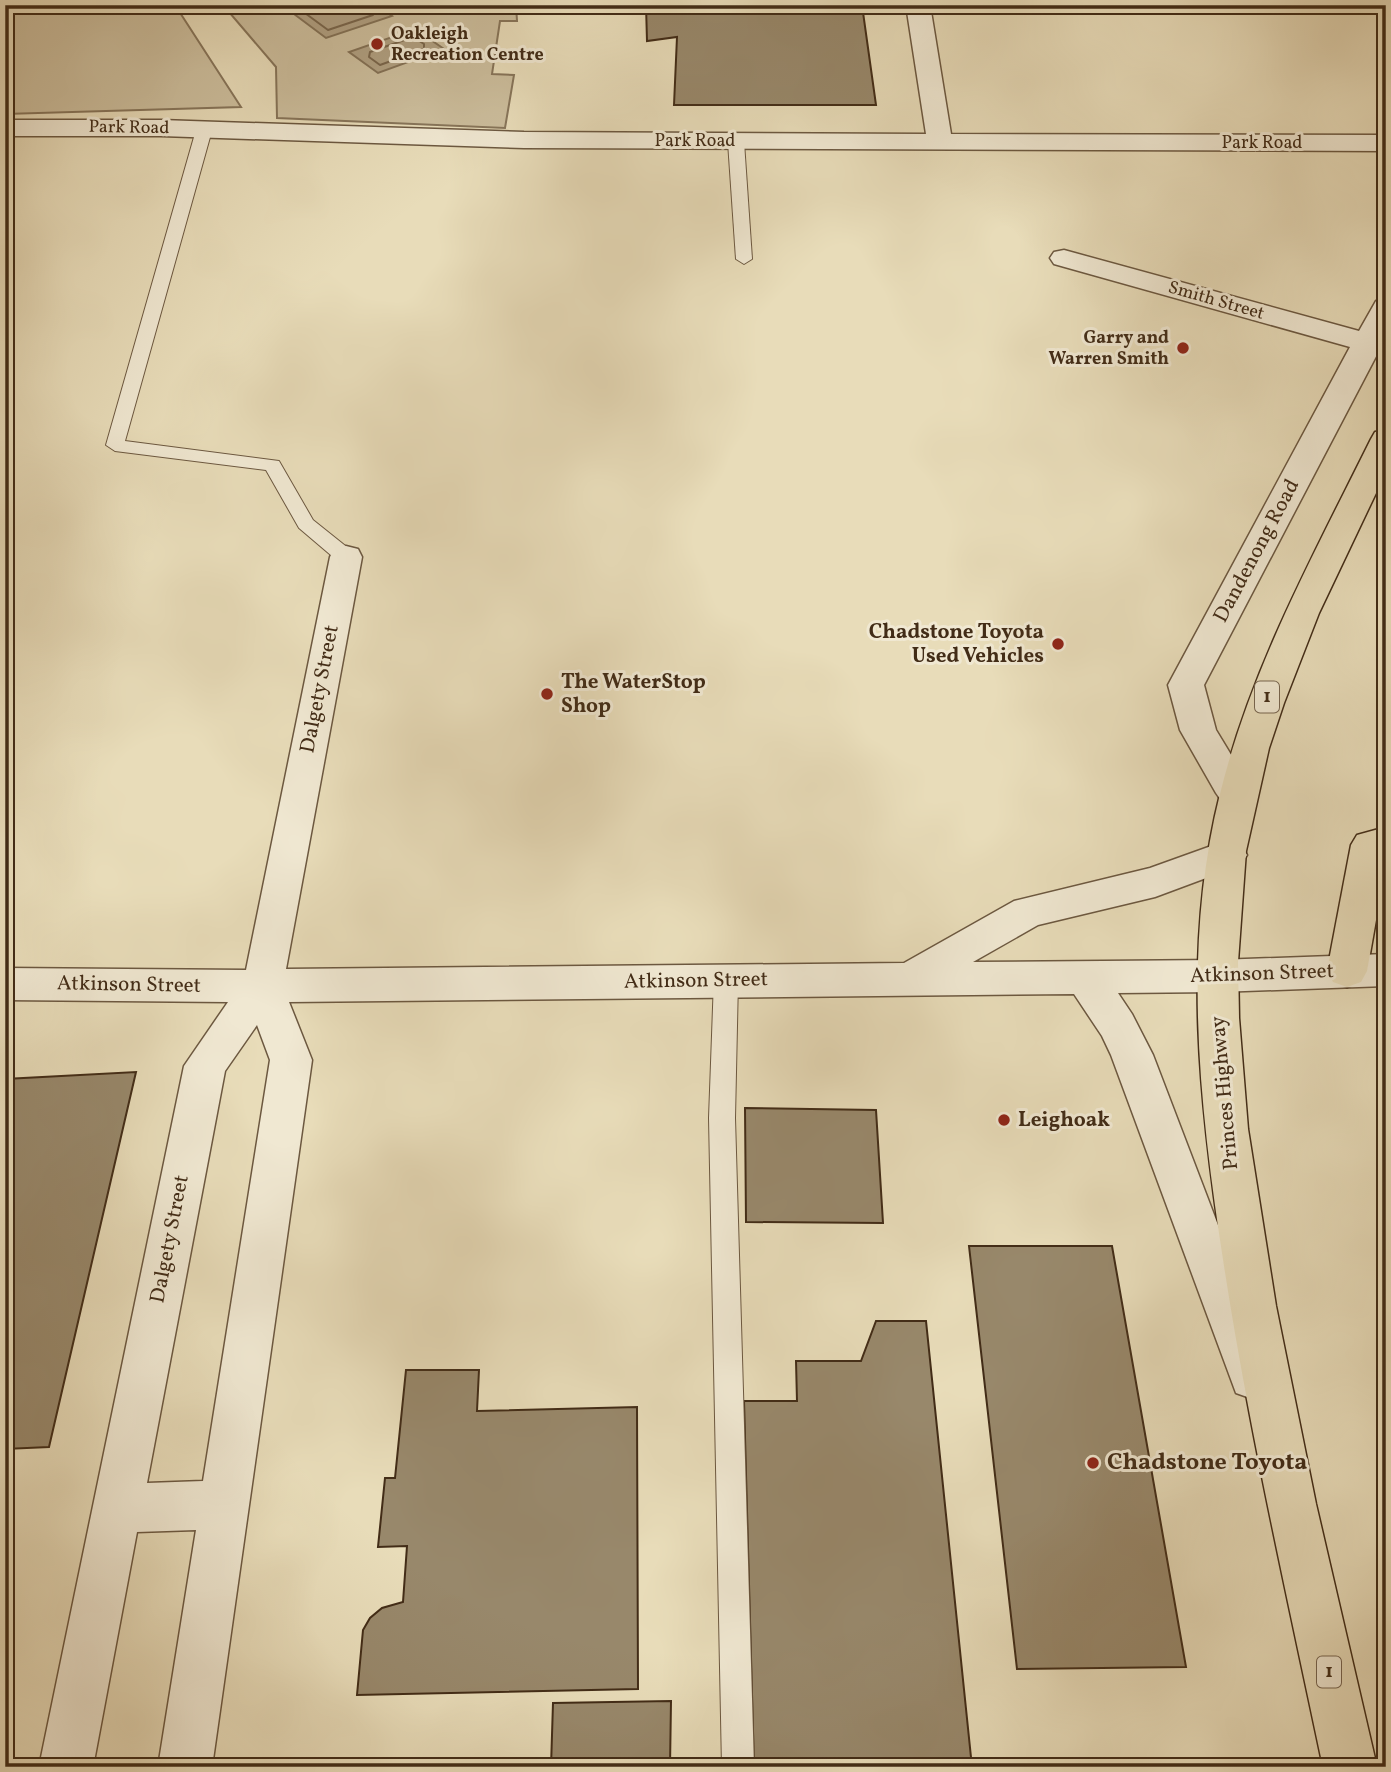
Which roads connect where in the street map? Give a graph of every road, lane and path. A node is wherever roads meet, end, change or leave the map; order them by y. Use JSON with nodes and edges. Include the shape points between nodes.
{"nodes":[{"id":1,"x":918,"y":5,"type":"edge"},
{"id":2,"x":5,"y":128,"type":"edge"},
{"id":3,"x":204,"y":130,"type":"junction"},
{"id":4,"x":736,"y":142,"type":"junction"},
{"id":5,"x":940,"y":143,"type":"junction"},
{"id":6,"x":1386,"y":143,"type":"edge"},
{"id":7,"x":1064,"y":258,"type":"dead end"},
{"id":8,"x":744,"y":259,"type":"dead end"},
{"id":9,"x":1386,"y":307,"type":"edge"},
{"id":10,"x":1368,"y":343,"type":"junction"},
{"id":11,"x":1386,"y":439,"type":"edge"},
{"id":12,"x":346,"y":557,"type":"joint"},
{"id":13,"x":1238,"y":796,"type":"junction"},
{"id":14,"x":1386,"y":841,"type":"edge"},
{"id":15,"x":1228,"y":855,"type":"junction"},
{"id":16,"x":1386,"y":970,"type":"edge"},
{"id":17,"x":1347,"y":971,"type":"junction"},
{"id":18,"x":1218,"y":975,"type":"junction"},
{"id":19,"x":1085,"y":978,"type":"junction"},
{"id":20,"x":910,"y":979,"type":"junction"},
{"id":21,"x":726,"y":980,"type":"junction"},
{"id":22,"x":5,"y":984,"type":"edge"},
{"id":23,"x":263,"y":986,"type":"junction"},
{"id":24,"x":1283,"y":1458,"type":"junction"},
{"id":25,"x":226,"y":1504,"type":"junction"},
{"id":26,"x":116,"y":1508,"type":"junction"},
{"id":27,"x":66,"y":1767,"type":"edge"},
{"id":28,"x":185,"y":1767,"type":"edge"},
{"id":29,"x":738,"y":1767,"type":"edge"},
{"id":30,"x":1350,"y":1767,"type":"edge"}],
"edges":[{"from":1,"to":5,"type":"street"},
{"from":2,"to":3,"type":"street","name":"Park Road"},
{"from":3,"to":4,"type":"street","name":"Park Road"},
{"from":3,"to":12,"type":"lane","via":[[115,446],[272,465],[306,524]]},
{"from":4,"to":5,"type":"street","name":"Park Road"},
{"from":4,"to":8,"type":"lane"},
{"from":5,"to":6,"type":"street","name":"Park Road"},
{"from":7,"to":10,"type":"street","name":"Smith Street"},
{"from":9,"to":10,"type":"street","name":"Dandenong Road"},
{"from":10,"to":13,"type":"street","name":"Dandenong Road","via":[[1186,685],[1205,751]]},
{"from":11,"to":13,"type":"highway","name":"Princes Highway","number":"1","via":[[1283,657]]},
{"from":12,"to":23,"type":"street","name":"Dalgety Street"},
{"from":13,"to":15,"type":"highway","name":"Princes Highway","number":"1"},
{"from":14,"to":17,"type":"highway","via":[[1370,845]]},
{"from":15,"to":18,"type":"highway","name":"Princes Highway","number":"1"},
{"from":15,"to":20,"type":"street","via":[[1155,882],[1028,912]]},
{"from":16,"to":17,"type":"street","name":"Atkinson Street"},
{"from":17,"to":18,"type":"street","name":"Atkinson Street"},
{"from":18,"to":19,"type":"street","name":"Atkinson Street"},
{"from":18,"to":24,"type":"highway","name":"Princes Highway","number":"1","via":[[1218,1055],[1227,1147],[1254,1320]]},
{"from":19,"to":20,"type":"street","name":"Atkinson Street"},
{"from":19,"to":24,"type":"street","via":[[1132,1055]]},
{"from":20,"to":21,"type":"street","name":"Atkinson Street"},
{"from":21,"to":23,"type":"street","name":"Atkinson Street"},
{"from":21,"to":29,"type":"lane","via":[[722,1107]]},
{"from":22,"to":23,"type":"street","name":"Atkinson Street"},
{"from":23,"to":25,"type":"street","via":[[291,1060]]},
{"from":23,"to":26,"type":"street","name":"Dalgety Street","via":[[205,1066]]},
{"from":24,"to":30,"type":"highway","name":"Princes Highway","number":"1"},
{"from":25,"to":26,"type":"street"},
{"from":25,"to":28,"type":"street"},
{"from":26,"to":27,"type":"street","name":"Dalgety Street"}]}
